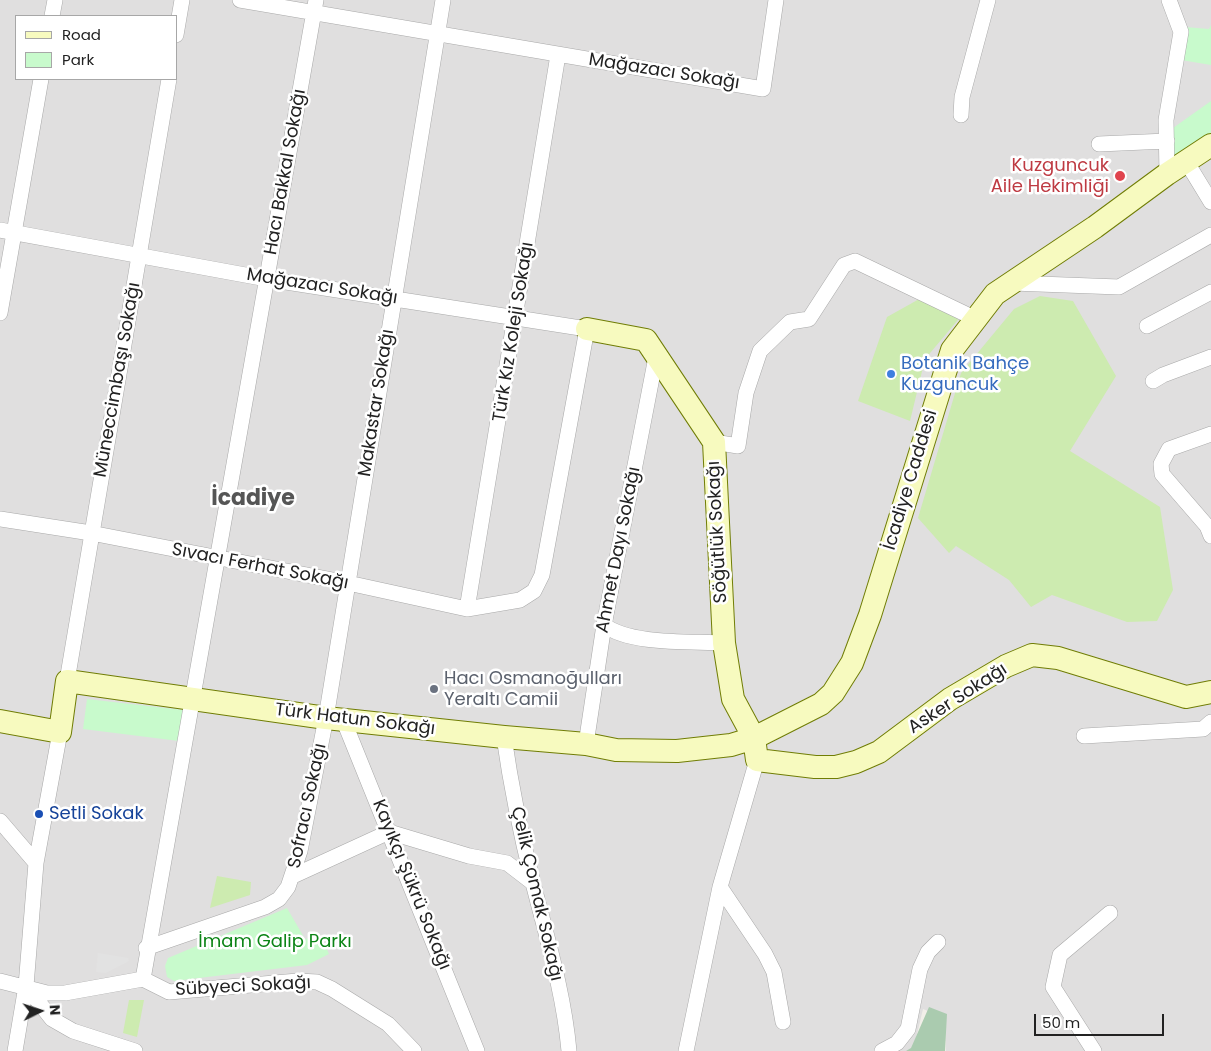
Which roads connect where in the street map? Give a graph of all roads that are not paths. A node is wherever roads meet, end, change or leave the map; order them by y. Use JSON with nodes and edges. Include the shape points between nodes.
{"nodes":[{"id":1,"x":55,"y":0,"type":"edge"},
{"id":2,"x":182,"y":0,"type":"edge"},
{"id":3,"x":240,"y":0,"type":"edge"},
{"id":4,"x":443,"y":0,"type":"edge"},
{"id":5,"x":776,"y":0,"type":"edge"},
{"id":6,"x":988,"y":0,"type":"edge"},
{"id":7,"x":1169,"y":0,"type":"edge"},
{"id":8,"x":315,"y":6,"type":"edge"},
{"id":9,"x":52,"y":15,"type":"edge"},
{"id":10,"x":178,"y":23,"type":"edge"},
{"id":11,"x":438,"y":34,"type":"junction"},
{"id":12,"x":558,"y":55,"type":"junction"},
{"id":13,"x":41,"y":80,"type":"edge"},
{"id":14,"x":169,"y":80,"type":"edge"},
{"id":15,"x":961,"y":115,"type":"dead end"},
{"id":16,"x":1167,"y":141,"type":"junction"},
{"id":17,"x":1099,"y":144,"type":"dead end"},
{"id":18,"x":1211,"y":145,"type":"edge"},
{"id":19,"x":1186,"y":161,"type":"junction"},
{"id":20,"x":1167,"y":174,"type":"junction"},
{"id":21,"x":1211,"y":202,"type":"edge"},
{"id":22,"x":7,"y":232,"type":"edge"},
{"id":23,"x":1211,"y":235,"type":"edge"},
{"id":24,"x":141,"y":255,"type":"junction"},
{"id":25,"x":267,"y":279,"type":"junction"},
{"id":26,"x":1012,"y":283,"type":"junction"},
{"id":27,"x":1211,"y":292,"type":"edge"},
{"id":28,"x":394,"y":299,"type":"junction"},
{"id":29,"x":0,"y":313,"type":"edge"},
{"id":30,"x":517,"y":318,"type":"junction"},
{"id":31,"x":976,"y":319,"type":"junction"},
{"id":32,"x":1147,"y":326,"type":"dead end"},
{"id":33,"x":587,"y":329,"type":"junction"},
{"id":34,"x":651,"y":348,"type":"junction"},
{"id":35,"x":1211,"y":356,"type":"edge"},
{"id":36,"x":1152,"y":382,"type":"dead end"},
{"id":37,"x":1211,"y":434,"type":"edge"},
{"id":38,"x":714,"y":442,"type":"junction"},
{"id":39,"x":0,"y":520,"type":"edge"},
{"id":40,"x":91,"y":534,"type":"junction"},
{"id":41,"x":1211,"y":536,"type":"edge"},
{"id":42,"x":216,"y":558,"type":"junction"},
{"id":43,"x":348,"y":583,"type":"junction"},
{"id":44,"x":468,"y":609,"type":"junction"},
{"id":45,"x":604,"y":625,"type":"junction"},
{"id":46,"x":724,"y":643,"type":"junction"},
{"id":47,"x":67,"y":681,"type":"junction"},
{"id":48,"x":1211,"y":692,"type":"edge"},
{"id":49,"x":192,"y":698,"type":"junction"},
{"id":50,"x":334,"y":719,"type":"junction"},
{"id":51,"x":0,"y":721,"type":"edge"},
{"id":52,"x":1211,"y":722,"type":"edge"},
{"id":53,"x":60,"y":732,"type":"junction"},
{"id":54,"x":1084,"y":736,"type":"dead end"},
{"id":55,"x":504,"y":738,"type":"junction"},
{"id":56,"x":586,"y":744,"type":"junction"},
{"id":57,"x":755,"y":749,"type":"junction"},
{"id":58,"x":0,"y":821,"type":"edge"},
{"id":59,"x":389,"y":832,"type":"junction"},
{"id":60,"x":36,"y":862,"type":"junction"},
{"id":61,"x":293,"y":876,"type":"junction"},
{"id":62,"x":533,"y":883,"type":"junction"},
{"id":63,"x":720,"y":887,"type":"junction"},
{"id":64,"x":1110,"y":913,"type":"dead end"},
{"id":65,"x":938,"y":942,"type":"dead end"},
{"id":66,"x":146,"y":948,"type":"junction"},
{"id":67,"x":142,"y":979,"type":"junction"},
{"id":68,"x":0,"y":981,"type":"edge"},
{"id":69,"x":26,"y":986,"type":"junction"},
{"id":70,"x":783,"y":1022,"type":"dead end"},
{"id":71,"x":15,"y":1051,"type":"edge"},
{"id":72,"x":135,"y":1051,"type":"edge"},
{"id":73,"x":414,"y":1051,"type":"edge"},
{"id":74,"x":477,"y":1051,"type":"edge"},
{"id":75,"x":569,"y":1051,"type":"edge"},
{"id":76,"x":686,"y":1051,"type":"edge"},
{"id":77,"x":882,"y":1051,"type":"edge"},
{"id":78,"x":1094,"y":1051,"type":"edge"}],
"edges":[{"from":1,"to":9,"type":"street"},
{"from":2,"to":10,"type":"street"},
{"from":3,"to":8,"type":"street","name":"Mağazacı Sokağı"},
{"from":4,"to":11,"type":"street","name":"Makastar Sokağı"},
{"from":5,"to":12,"type":"street","name":"Mağazacı Sokağı","via":[[763,89]]},
{"from":6,"to":15,"type":"street","via":[[962,97]]},
{"from":7,"to":16,"type":"street","via":[[1181,32],[1166,120]]},
{"from":8,"to":11,"type":"street","name":"Mağazacı Sokağı"},
{"from":8,"to":25,"type":"street","name":"Hacı Bakkal Sokağı"},
{"from":11,"to":12,"type":"street","name":"Mağazacı Sokağı"},
{"from":11,"to":28,"type":"street","name":"Makastar Sokağı"},
{"from":12,"to":30,"type":"street","name":"Türk Kız Koleji Sokağı"},
{"from":13,"to":22,"type":"street"},
{"from":14,"to":24,"type":"street","name":"Müneccimbaşı Sokağı"},
{"from":16,"to":17,"type":"street"},
{"from":16,"to":20,"type":"street"},
{"from":18,"to":19,"type":"street","name":"İcadiye Caddesi"},
{"from":19,"to":20,"type":"street","name":"İcadiye Caddesi"},
{"from":19,"to":21,"type":"street"},
{"from":20,"to":26,"type":"street","name":"İcadiye Caddesi"},
{"from":22,"to":24,"type":"street","name":"Mağazacı Sokağı"},
{"from":22,"to":29,"type":"street"},
{"from":23,"to":26,"type":"street","via":[[1119,287]]},
{"from":24,"to":25,"type":"street","name":"Mağazacı Sokağı"},
{"from":24,"to":40,"type":"street","name":"Müneccimbaşı Sokağı"},
{"from":25,"to":28,"type":"street","name":"Mağazacı Sokağı"},
{"from":25,"to":42,"type":"street","name":"Hacı Bakkal Sokağı"},
{"from":26,"to":31,"type":"street","name":"İcadiye Caddesi","via":[[995,294]]},
{"from":27,"to":32,"type":"street"},
{"from":28,"to":30,"type":"street","name":"Mağazacı Sokağı"},
{"from":28,"to":43,"type":"street","name":"Makastar Sokağı"},
{"from":30,"to":33,"type":"street","name":"Mağazacı Sokağı"},
{"from":30,"to":44,"type":"street","name":"Türk Kız Koleji Sokağı"},
{"from":31,"to":38,"type":"street","via":[[855,261],[848,262],[809,319],[790,322],[760,351],[746,394],[738,446]]},
{"from":31,"to":57,"type":"street","name":"İcadiye Caddesi","via":[[952,350],[870,615],[852,663],[833,693],[821,704]]},
{"from":33,"to":34,"type":"street","name":"Mağazacı Sokağı"},
{"from":33,"to":44,"type":"street","name":"Sıvacı Ferhat Sokağı","via":[[542,575],[534,591],[520,600]]},
{"from":34,"to":38,"type":"street","name":"Söğütlük Sokağı"},
{"from":34,"to":45,"type":"street","name":"Ahmet Dayı Sokağı"},
{"from":35,"to":36,"type":"street"},
{"from":37,"to":41,"type":"street","via":[[1168,449],[1161,464],[1162,474],[1207,526]]},
{"from":38,"to":46,"type":"street","name":"Söğütlük Sokağı"},
{"from":39,"to":40,"type":"street","name":"Sıvacı Ferhat Sokağı"},
{"from":40,"to":42,"type":"street","name":"Sıvacı Ferhat Sokağı"},
{"from":40,"to":47,"type":"street","name":"Müneccimbaşı Sokağı"},
{"from":42,"to":43,"type":"street","name":"Sıvacı Ferhat Sokağı"},
{"from":42,"to":49,"type":"street","name":"Hacı Bakkal Sokağı"},
{"from":43,"to":44,"type":"street","name":"Sıvacı Ferhat Sokağı"},
{"from":43,"to":50,"type":"street","name":"Makastar Sokağı"},
{"from":45,"to":46,"type":"street","via":[[614,633],[644,638]]},
{"from":45,"to":56,"type":"street","name":"Ahmet Dayı Sokağı"},
{"from":46,"to":57,"type":"street","name":"Söğütlük Sokağı","via":[[732,699]]},
{"from":47,"to":49,"type":"street","name":"Türk Hatun Sokağı"},
{"from":47,"to":53,"type":"street"},
{"from":48,"to":57,"type":"street","name":"Asker Sokağı","via":[[1186,697],[1058,658],[1032,655],[1006,666],[950,699],[879,752],[856,762],[816,767]]},
{"from":49,"to":50,"type":"street","name":"Türk Hatun Sokağı"},
{"from":49,"to":66,"type":"street","name":"Hacı Bakkal Sokağı"},
{"from":50,"to":55,"type":"street","name":"Türk Hatun Sokağı"},
{"from":50,"to":59,"type":"street","name":"Kayıkçı Şükrü Sokağı"},
{"from":50,"to":61,"type":"street","name":"Sofracı Sokağı"},
{"from":51,"to":53,"type":"street"},
{"from":52,"to":54,"type":"street","via":[[1203,729]]},
{"from":53,"to":60,"type":"street"},
{"from":55,"to":56,"type":"street","name":"Türk Hatun Sokağı"},
{"from":55,"to":62,"type":"street","name":"Çelik Çomak Sokağı"},
{"from":56,"to":57,"type":"street","name":"Türk Hatun Sokağı","via":[[616,750],[677,751],[731,745]]},
{"from":57,"to":63,"type":"street"},
{"from":58,"to":60,"type":"street"},
{"from":59,"to":61,"type":"street"},
{"from":59,"to":62,"type":"street","via":[[470,856],[508,863]]},
{"from":59,"to":74,"type":"street","name":"Kayıkçı Şükrü Sokağı"},
{"from":60,"to":69,"type":"street"},
{"from":61,"to":66,"type":"street","name":"Sofracı Sokağı","via":[[279,899],[265,907]]},
{"from":62,"to":75,"type":"street","name":"Çelik Çomak Sokağı","via":[[549,940]]},
{"from":63,"to":70,"type":"street","via":[[774,972]]},
{"from":63,"to":76,"type":"street"},
{"from":64,"to":78,"type":"street","via":[[1060,955],[1053,986]]},
{"from":65,"to":77,"type":"street","via":[[928,952],[920,969],[908,1029],[897,1043]]},
{"from":66,"to":67,"type":"street"},
{"from":67,"to":69,"type":"street","via":[[65,993],[48,993]]},
{"from":67,"to":73,"type":"street","name":"Sübyeci Sokağı","via":[[169,992],[317,982],[388,1024]]},
{"from":68,"to":69,"type":"street"},
{"from":69,"to":71,"type":"street"},
{"from":69,"to":72,"type":"street","via":[[52,1019],[73,1031]]}]}
